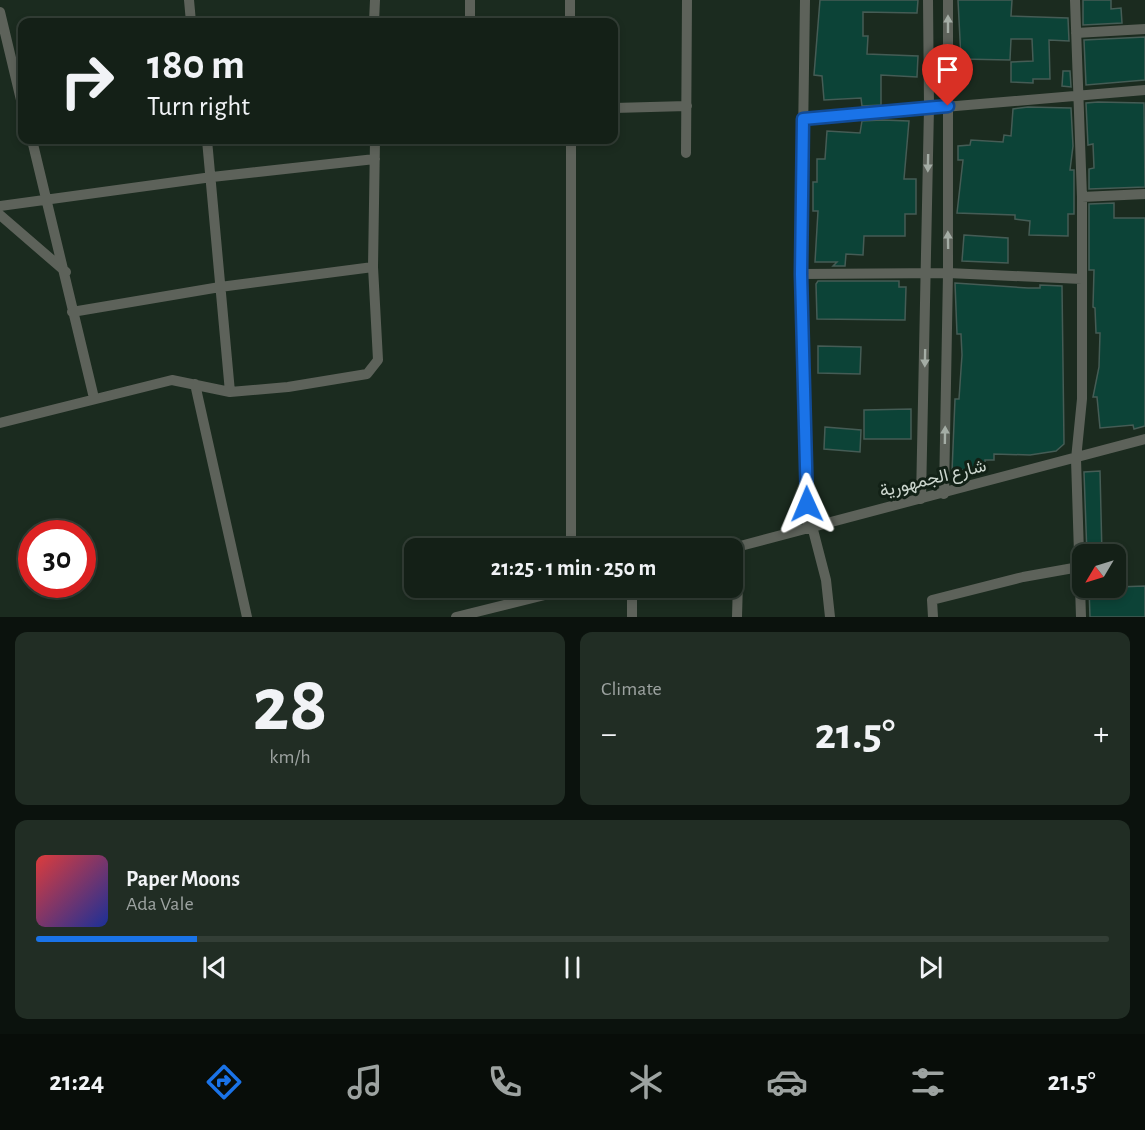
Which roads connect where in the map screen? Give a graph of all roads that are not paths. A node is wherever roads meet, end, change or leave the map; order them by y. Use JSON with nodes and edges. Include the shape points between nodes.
{"nodes":[{"id":1,"x":189,"y":0,"type":"edge"},
{"id":2,"x":375,"y":0,"type":"edge"},
{"id":3,"x":470,"y":0,"type":"edge"},
{"id":4,"x":570,"y":0,"type":"edge"},
{"id":5,"x":687,"y":0,"type":"edge"},
{"id":6,"x":805,"y":0,"type":"edge"},
{"id":7,"x":928,"y":0,"type":"edge"},
{"id":8,"x":948,"y":0,"type":"edge"},
{"id":9,"x":1075,"y":0,"type":"edge"},
{"id":10,"x":0,"y":12,"type":"edge"},
{"id":11,"x":191,"y":18,"type":"edge"},
{"id":12,"x":374,"y":18,"type":"edge"},
{"id":13,"x":470,"y":18,"type":"edge"},
{"id":14,"x":570,"y":18,"type":"edge"},
{"id":15,"x":1145,"y":29,"type":"edge"},
{"id":16,"x":1076,"y":33,"type":"junction"},
{"id":17,"x":18,"y":80,"type":"edge"},
{"id":18,"x":1145,"y":90,"type":"edge"},
{"id":19,"x":1080,"y":97,"type":"junction"},
{"id":20,"x":687,"y":106,"type":"junction"},
{"id":21,"x":948,"y":106,"type":"junction"},
{"id":22,"x":929,"y":107,"type":"junction"},
{"id":23,"x":618,"y":108,"type":"edge"},
{"id":24,"x":803,"y":119,"type":"junction"},
{"id":25,"x":33,"y":144,"type":"edge"},
{"id":26,"x":208,"y":144,"type":"edge"},
{"id":27,"x":375,"y":144,"type":"edge"},
{"id":28,"x":571,"y":144,"type":"edge"},
{"id":29,"x":686,"y":153,"type":"dead end"},
{"id":30,"x":375,"y":159,"type":"junction"},
{"id":31,"x":212,"y":177,"type":"junction"},
{"id":32,"x":1145,"y":194,"type":"edge"},
{"id":33,"x":1082,"y":198,"type":"junction"},
{"id":34,"x":48,"y":199,"type":"junction"},
{"id":35,"x":0,"y":206,"type":"edge"},
{"id":36,"x":0,"y":215,"type":"edge"},
{"id":37,"x":373,"y":267,"type":"junction"},
{"id":38,"x":66,"y":273,"type":"junction"},
{"id":39,"x":927,"y":273,"type":"junction"},
{"id":40,"x":948,"y":273,"type":"junction"},
{"id":41,"x":801,"y":274,"type":"junction"},
{"id":42,"x":1082,"y":279,"type":"junction"},
{"id":43,"x":220,"y":287,"type":"junction"},
{"id":44,"x":72,"y":312,"type":"junction"},
{"id":45,"x":195,"y":384,"type":"junction"},
{"id":46,"x":230,"y":392,"type":"junction"},
{"id":47,"x":94,"y":398,"type":"junction"},
{"id":48,"x":0,"y":423,"type":"edge"},
{"id":49,"x":1145,"y":439,"type":"edge"},
{"id":50,"x":1076,"y":459,"type":"junction"},
{"id":51,"x":944,"y":494,"type":"junction"},
{"id":52,"x":921,"y":499,"type":"junction"},
{"id":53,"x":810,"y":526,"type":"junction"},
{"id":54,"x":571,"y":538,"type":"edge"},
{"id":55,"x":1078,"y":544,"type":"edge"},
{"id":56,"x":743,"y":545,"type":"edge"},
{"id":57,"x":1072,"y":568,"type":"edge"},
{"id":58,"x":531,"y":598,"type":"edge"},
{"id":59,"x":632,"y":598,"type":"edge"},
{"id":60,"x":736,"y":598,"type":"edge"},
{"id":61,"x":1080,"y":598,"type":"edge"},
{"id":62,"x":247,"y":617,"type":"edge"},
{"id":63,"x":456,"y":617,"type":"edge"},
{"id":64,"x":632,"y":617,"type":"edge"},
{"id":65,"x":737,"y":617,"type":"edge"},
{"id":66,"x":830,"y":617,"type":"edge"},
{"id":67,"x":933,"y":617,"type":"edge"},
{"id":68,"x":1081,"y":617,"type":"edge"}],
"edges":[{"from":1,"to":11,"type":"street"},
{"from":2,"to":12,"type":"street"},
{"from":3,"to":13,"type":"street"},
{"from":4,"to":14,"type":"street"},
{"from":5,"to":20,"type":"street"},
{"from":6,"to":24,"type":"street"},
{"from":7,"to":22,"type":"street"},
{"from":21,"to":8,"type":"street","one_way":true},
{"from":9,"to":16,"type":"street"},
{"from":10,"to":17,"type":"street"},
{"from":15,"to":16,"type":"street"},
{"from":16,"to":19,"type":"street"},
{"from":18,"to":19,"type":"street"},
{"from":19,"to":21,"type":"street"},
{"from":19,"to":33,"type":"street"},
{"from":20,"to":23,"type":"street"},
{"from":20,"to":29,"type":"street"},
{"from":21,"to":22,"type":"street"},
{"from":40,"to":21,"type":"street","one_way":true},
{"from":22,"to":24,"type":"street"},
{"from":22,"to":39,"type":"street","one_way":true},
{"from":24,"to":41,"type":"street"},
{"from":25,"to":34,"type":"street"},
{"from":26,"to":31,"type":"street"},
{"from":27,"to":30,"type":"street"},
{"from":28,"to":54,"type":"street"},
{"from":30,"to":31,"type":"street"},
{"from":30,"to":37,"type":"street"},
{"from":31,"to":34,"type":"street"},
{"from":31,"to":43,"type":"street"},
{"from":32,"to":33,"type":"street"},
{"from":33,"to":42,"type":"street"},
{"from":34,"to":35,"type":"street"},
{"from":34,"to":38,"type":"street"},
{"from":36,"to":38,"type":"street"},
{"from":37,"to":43,"type":"street"},
{"from":37,"to":46,"type":"street","via":[[378,360],[367,374]]},
{"from":38,"to":44,"type":"street"},
{"from":39,"to":40,"type":"street"},
{"from":39,"to":41,"type":"street"},
{"from":39,"to":52,"type":"street","one_way":true},
{"from":40,"to":42,"type":"street"},
{"from":51,"to":40,"type":"street","one_way":true},
{"from":41,"to":53,"type":"street"},
{"from":42,"to":50,"type":"street","via":[[1082,410]]},
{"from":43,"to":44,"type":"street"},
{"from":43,"to":46,"type":"street"},
{"from":44,"to":47,"type":"street"},
{"from":45,"to":46,"type":"street"},
{"from":45,"to":47,"type":"street","via":[[172,380]]},
{"from":45,"to":62,"type":"street"},
{"from":47,"to":48,"type":"street"},
{"from":49,"to":50,"type":"street","name":"شارع الجمهورية"},
{"from":50,"to":51,"type":"street","name":"شارع الجمهورية"},
{"from":50,"to":55,"type":"street"},
{"from":51,"to":52,"type":"street","name":"شارع الجمهورية"},
{"from":52,"to":53,"type":"street","name":"شارع الجمهورية"},
{"from":53,"to":56,"type":"street","name":"شارع الجمهورية"},
{"from":53,"to":66,"type":"street","via":[[826,580]]},
{"from":57,"to":67,"type":"street","via":[[932,600]]},
{"from":58,"to":63,"type":"street"},
{"from":59,"to":64,"type":"street"},
{"from":60,"to":65,"type":"street"},
{"from":61,"to":68,"type":"street"}]}
